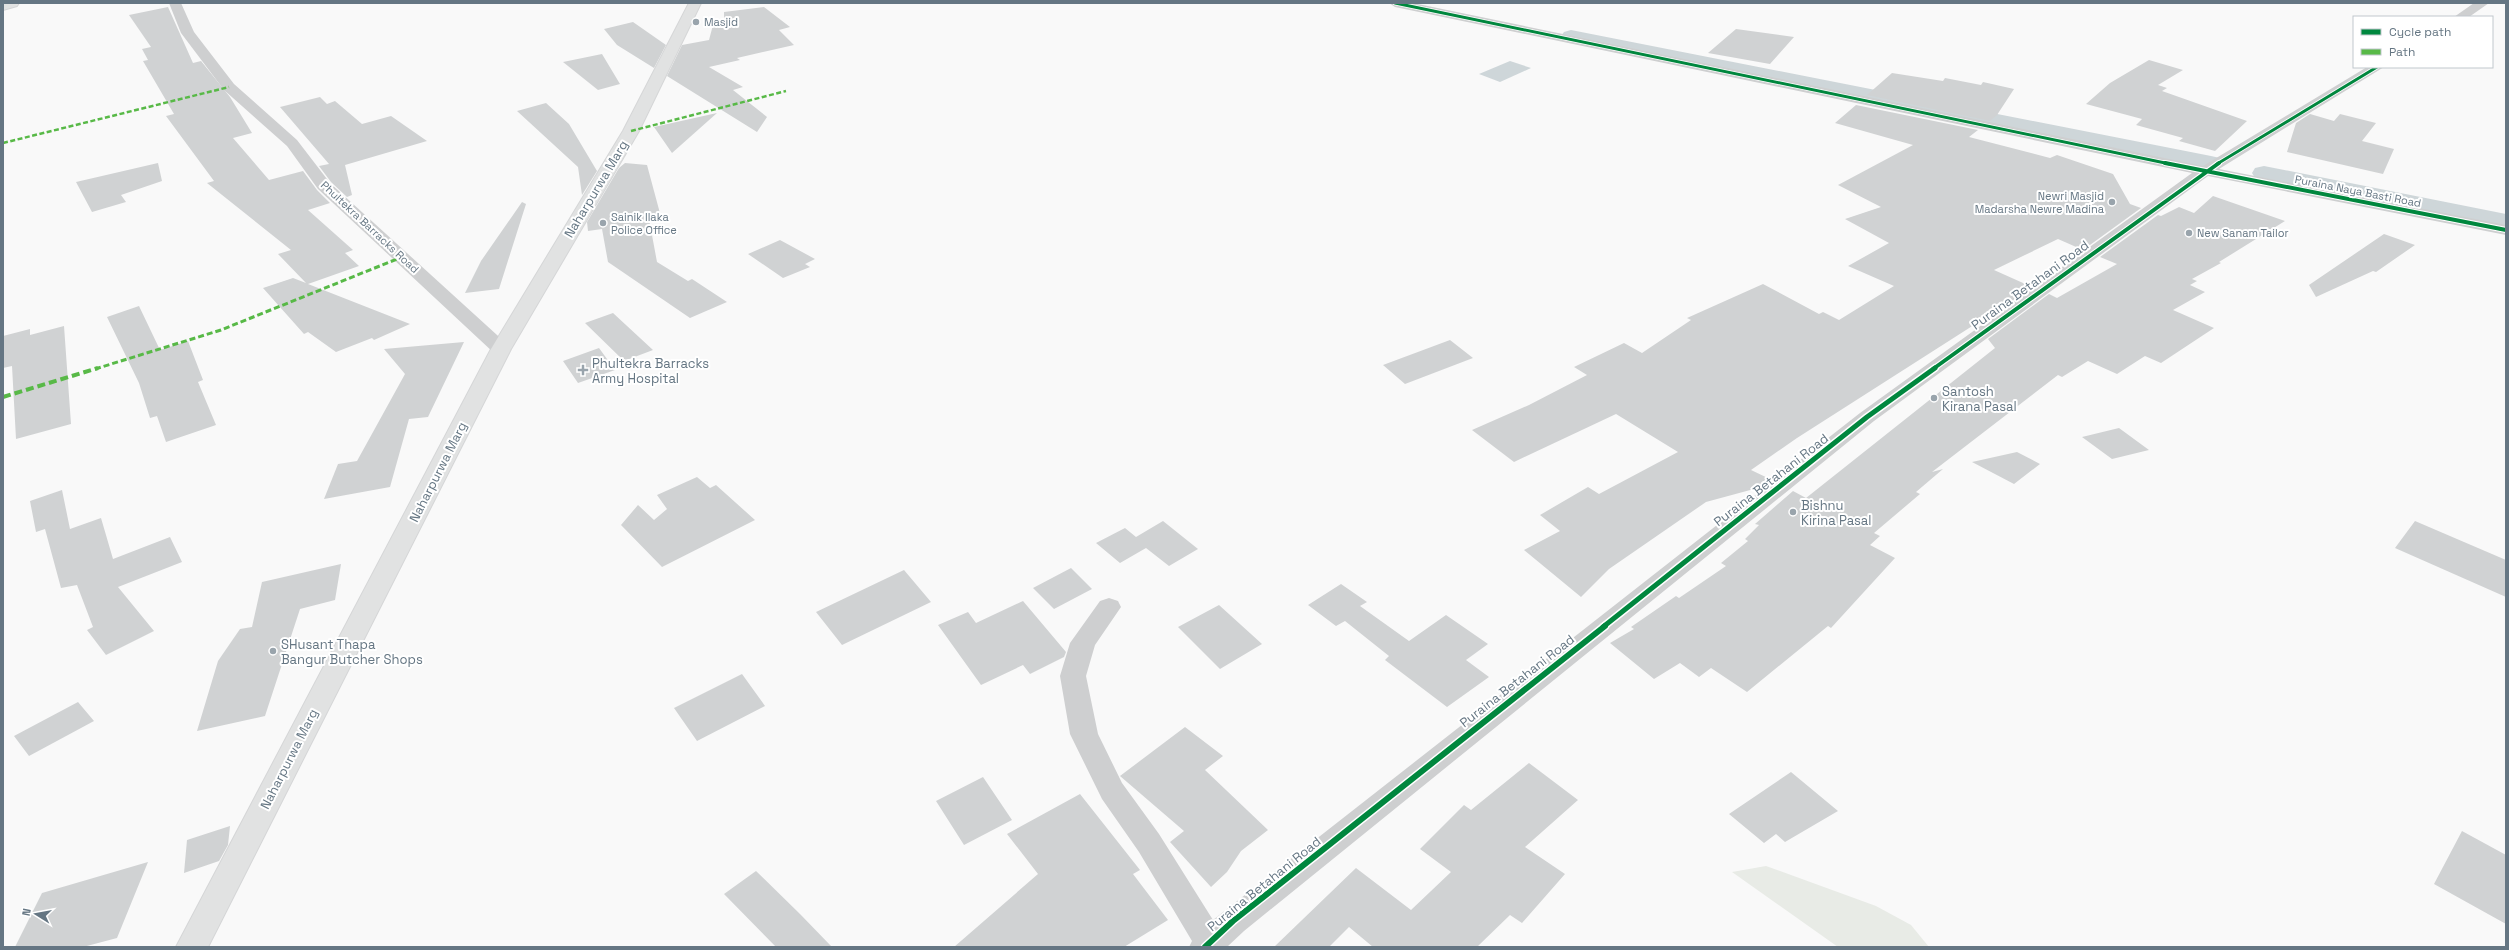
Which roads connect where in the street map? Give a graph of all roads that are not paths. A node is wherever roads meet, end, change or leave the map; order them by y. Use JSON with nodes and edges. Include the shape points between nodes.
{"nodes":[{"id":1,"x":13,"y":3,"type":"edge"},
{"id":2,"x":175,"y":3,"type":"edge"},
{"id":3,"x":695,"y":3,"type":"edge"},
{"id":4,"x":1395,"y":3,"type":"edge"},
{"id":5,"x":2483,"y":3,"type":"edge"},
{"id":6,"x":3,"y":6,"type":"edge"},
{"id":7,"x":2462,"y":16,"type":"edge"},
{"id":8,"x":2375,"y":68,"type":"edge"},
{"id":9,"x":2205,"y":171,"type":"junction"},
{"id":10,"x":2506,"y":230,"type":"edge"},
{"id":11,"x":501,"y":349,"type":"junction"},
{"id":12,"x":1108,"y":608,"type":"dead end"},
{"id":13,"x":1208,"y":944,"type":"edge"},
{"id":14,"x":192,"y":947,"type":"edge"}],
"edges":[{"from":1,"to":6,"type":"main road"},
{"from":2,"to":11,"type":"street","name":"Phultekra Barracks Road","via":[[188,33],[229,87],[292,143],[324,186]]},
{"from":3,"to":11,"type":"main road","name":"Naharpurwa Marg","via":[[631,131]]},
{"from":4,"to":9,"type":"street","name":"Puraina Naya Basti Road"},
{"from":5,"to":7,"type":"street"},
{"from":8,"to":9,"type":"street","name":"Puraina Betahani Road"},
{"from":9,"to":10,"type":"street","name":"Puraina Naya Basti Road"},
{"from":9,"to":13,"type":"street","name":"Puraina Betahani Road","via":[[1867,417],[1233,921]]},
{"from":11,"to":14,"type":"main road","name":"Naharpurwa Marg"},
{"from":12,"to":13,"type":"street","via":[[1083,643],[1072,676],[1084,734],[1112,791],[1149,844]]}]}
